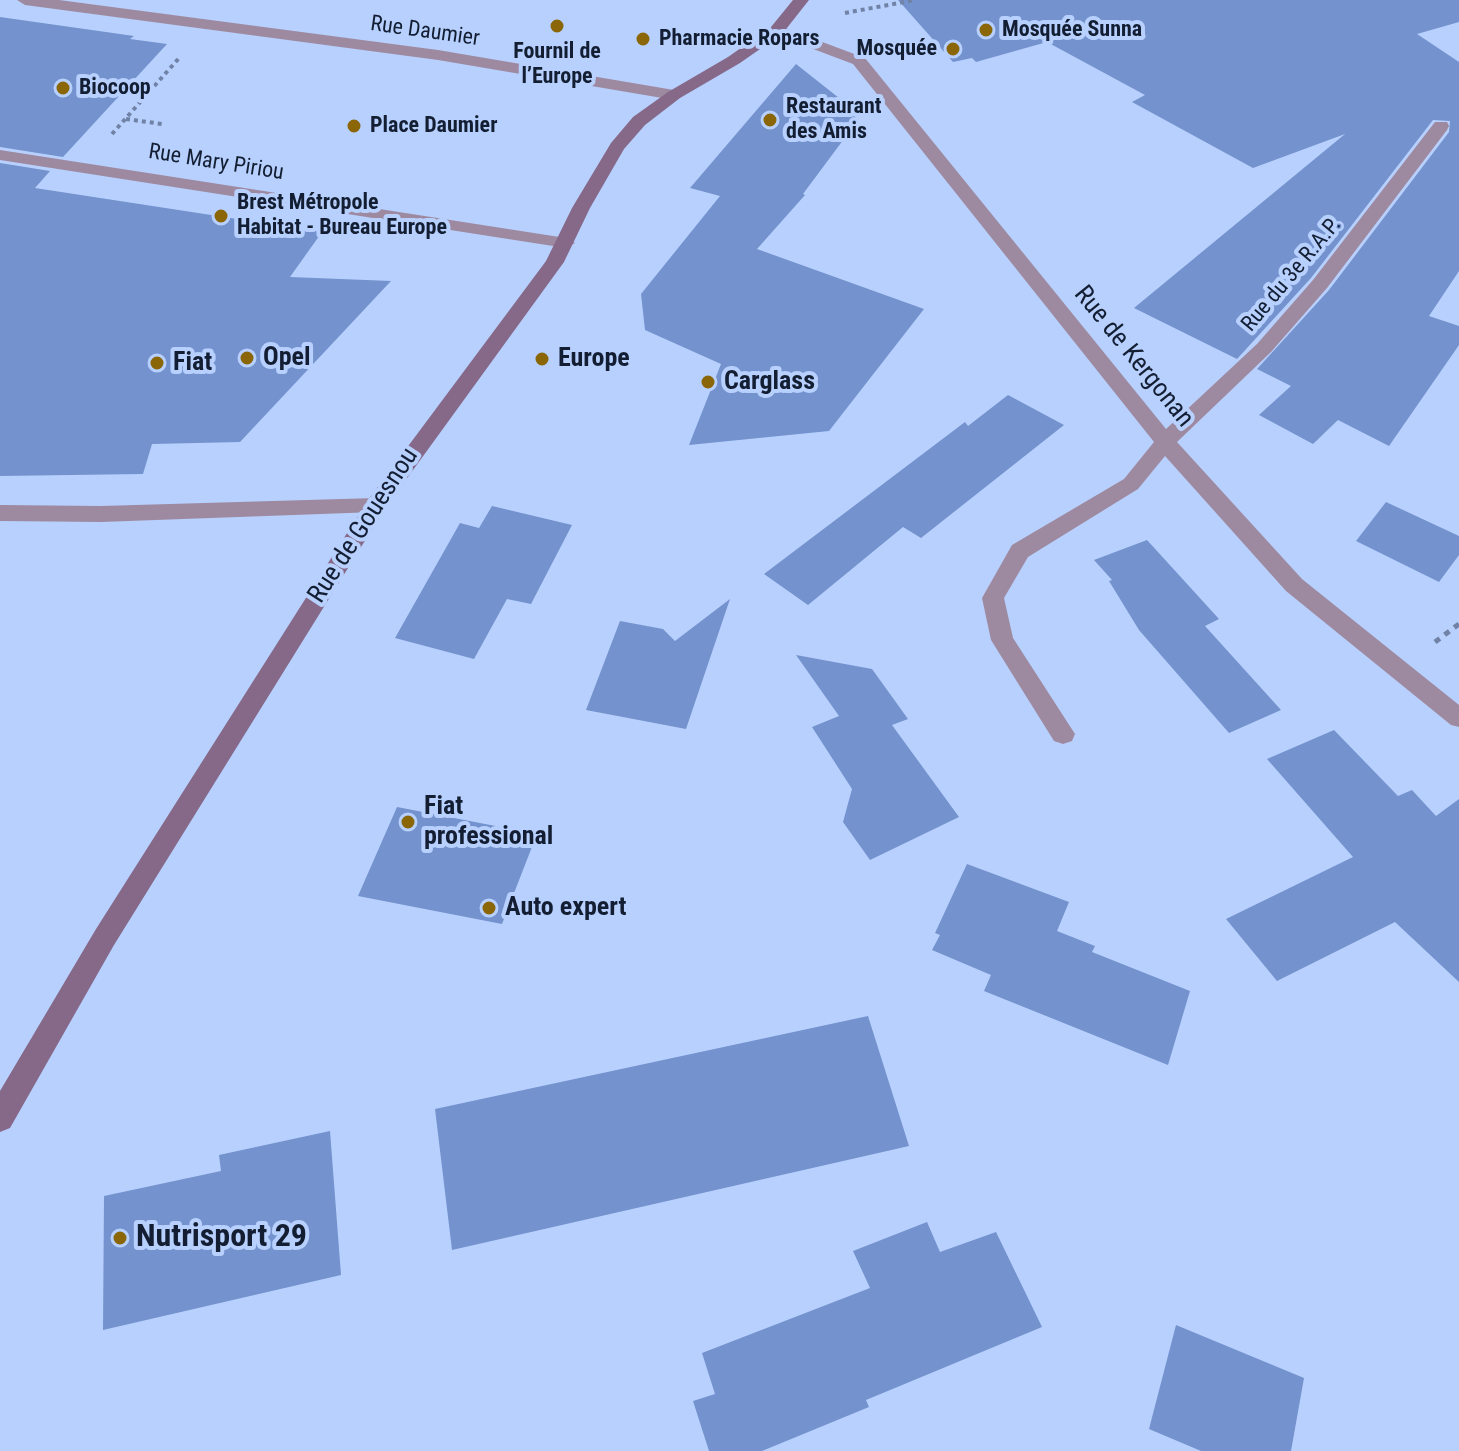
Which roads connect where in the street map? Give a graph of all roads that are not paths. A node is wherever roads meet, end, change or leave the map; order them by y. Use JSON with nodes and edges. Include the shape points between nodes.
{"nodes":[{"id":1,"x":25,"y":0,"type":"edge"},
{"id":2,"x":801,"y":0,"type":"edge"},
{"id":3,"x":113,"y":5,"type":"edge"},
{"id":4,"x":777,"y":30,"type":"junction"},
{"id":5,"x":674,"y":95,"type":"junction"},
{"id":6,"x":1441,"y":126,"type":"dead end"},
{"id":7,"x":0,"y":155,"type":"edge"},
{"id":8,"x":566,"y":243,"type":"junction"},
{"id":9,"x":1165,"y":442,"type":"junction"},
{"id":10,"x":376,"y":505,"type":"junction"},
{"id":11,"x":0,"y":513,"type":"edge"},
{"id":12,"x":1459,"y":718,"type":"edge"},
{"id":13,"x":1063,"y":734,"type":"dead end"},
{"id":14,"x":0,"y":1118,"type":"edge"}],
"edges":[{"from":1,"to":3,"type":"street","name":"Rue Daumier"},
{"from":2,"to":4,"type":"street","name":"Rue de Gouesnou"},
{"from":3,"to":5,"type":"street","name":"Rue Daumier"},
{"from":4,"to":5,"type":"street","name":"Rue de Gouesnou"},
{"from":4,"to":9,"type":"street","name":"Rue de Kergonan","via":[[859,61]]},
{"from":5,"to":8,"type":"street","name":"Rue de Gouesnou","via":[[639,121],[617,147]]},
{"from":6,"to":9,"type":"street","name":"Rue du 3e R.A.P.","via":[[1320,284],[1264,348]]},
{"from":7,"to":8,"type":"street","name":"Rue Mary Piriou"},
{"from":8,"to":10,"type":"street","name":"Rue de Gouesnou"},
{"from":9,"to":12,"type":"street","name":"Rue de Kergonan","via":[[1294,585]]},
{"from":9,"to":13,"type":"street","name":"Rue du 3e R.A.P.","via":[[1131,484],[1020,551],[993,598],[1002,640]]},
{"from":10,"to":11,"type":"street"},
{"from":10,"to":14,"type":"street","name":"Rue de Gouesnou","via":[[105,937]]}]}
